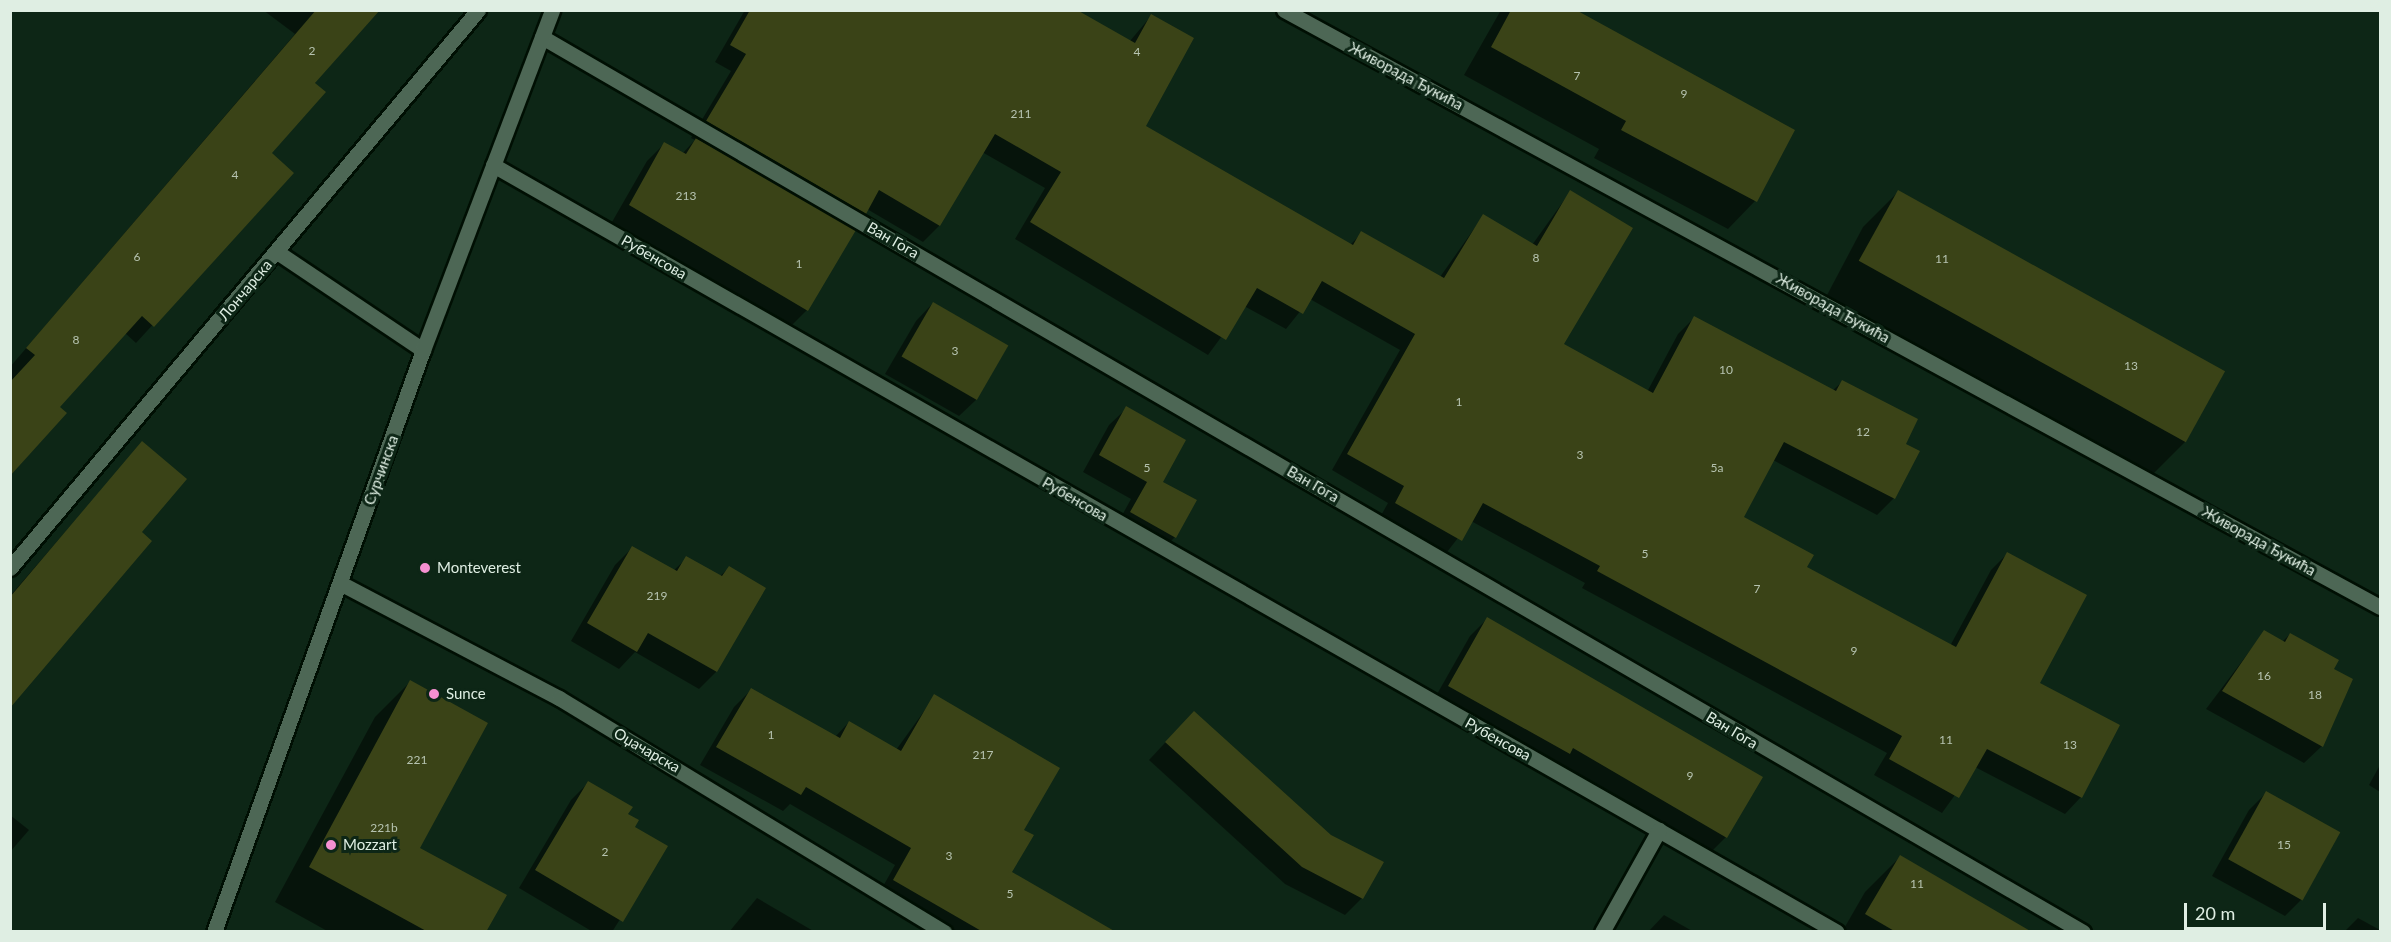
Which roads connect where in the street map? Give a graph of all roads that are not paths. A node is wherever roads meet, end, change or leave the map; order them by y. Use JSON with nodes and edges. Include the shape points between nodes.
{"nodes":[{"id":1,"x":478,"y":10,"type":"edge"},
{"id":2,"x":552,"y":10,"type":"edge"},
{"id":3,"x":1284,"y":10,"type":"edge"},
{"id":4,"x":542,"y":37,"type":"junction"},
{"id":5,"x":492,"y":165,"type":"junction"},
{"id":6,"x":277,"y":252,"type":"junction"},
{"id":7,"x":423,"y":350,"type":"junction"},
{"id":8,"x":10,"y":568,"type":"edge"},
{"id":9,"x":340,"y":583,"type":"junction"},
{"id":10,"x":2380,"y":607,"type":"edge"},
{"id":11,"x":1659,"y":830,"type":"junction"},
{"id":12,"x":214,"y":932,"type":"edge"},
{"id":13,"x":944,"y":932,"type":"edge"},
{"id":14,"x":1602,"y":932,"type":"edge"},
{"id":15,"x":1837,"y":932,"type":"edge"},
{"id":16,"x":2083,"y":932,"type":"edge"}],
"edges":[{"from":1,"to":6,"type":"street","name":"Лончарска"},
{"from":2,"to":4,"type":"street","name":"Сурчинска"},
{"from":3,"to":10,"type":"street","name":"Живорада Ђукића"},
{"from":4,"to":5,"type":"street","name":"Сурчинска"},
{"from":4,"to":16,"type":"street","name":"Ван Гога"},
{"from":5,"to":7,"type":"street","name":"Сурчинска"},
{"from":5,"to":11,"type":"street","name":"Рубенсова"},
{"from":6,"to":7,"type":"street"},
{"from":6,"to":8,"type":"street","name":"Лончарска"},
{"from":7,"to":9,"type":"street","name":"Сурчинска"},
{"from":9,"to":12,"type":"street","name":"Сурчинска"},
{"from":9,"to":13,"type":"street","name":"Оџачарска","via":[[559,698]]},
{"from":11,"to":14,"type":"street"},
{"from":11,"to":15,"type":"street","name":"Рубенсова"}]}
